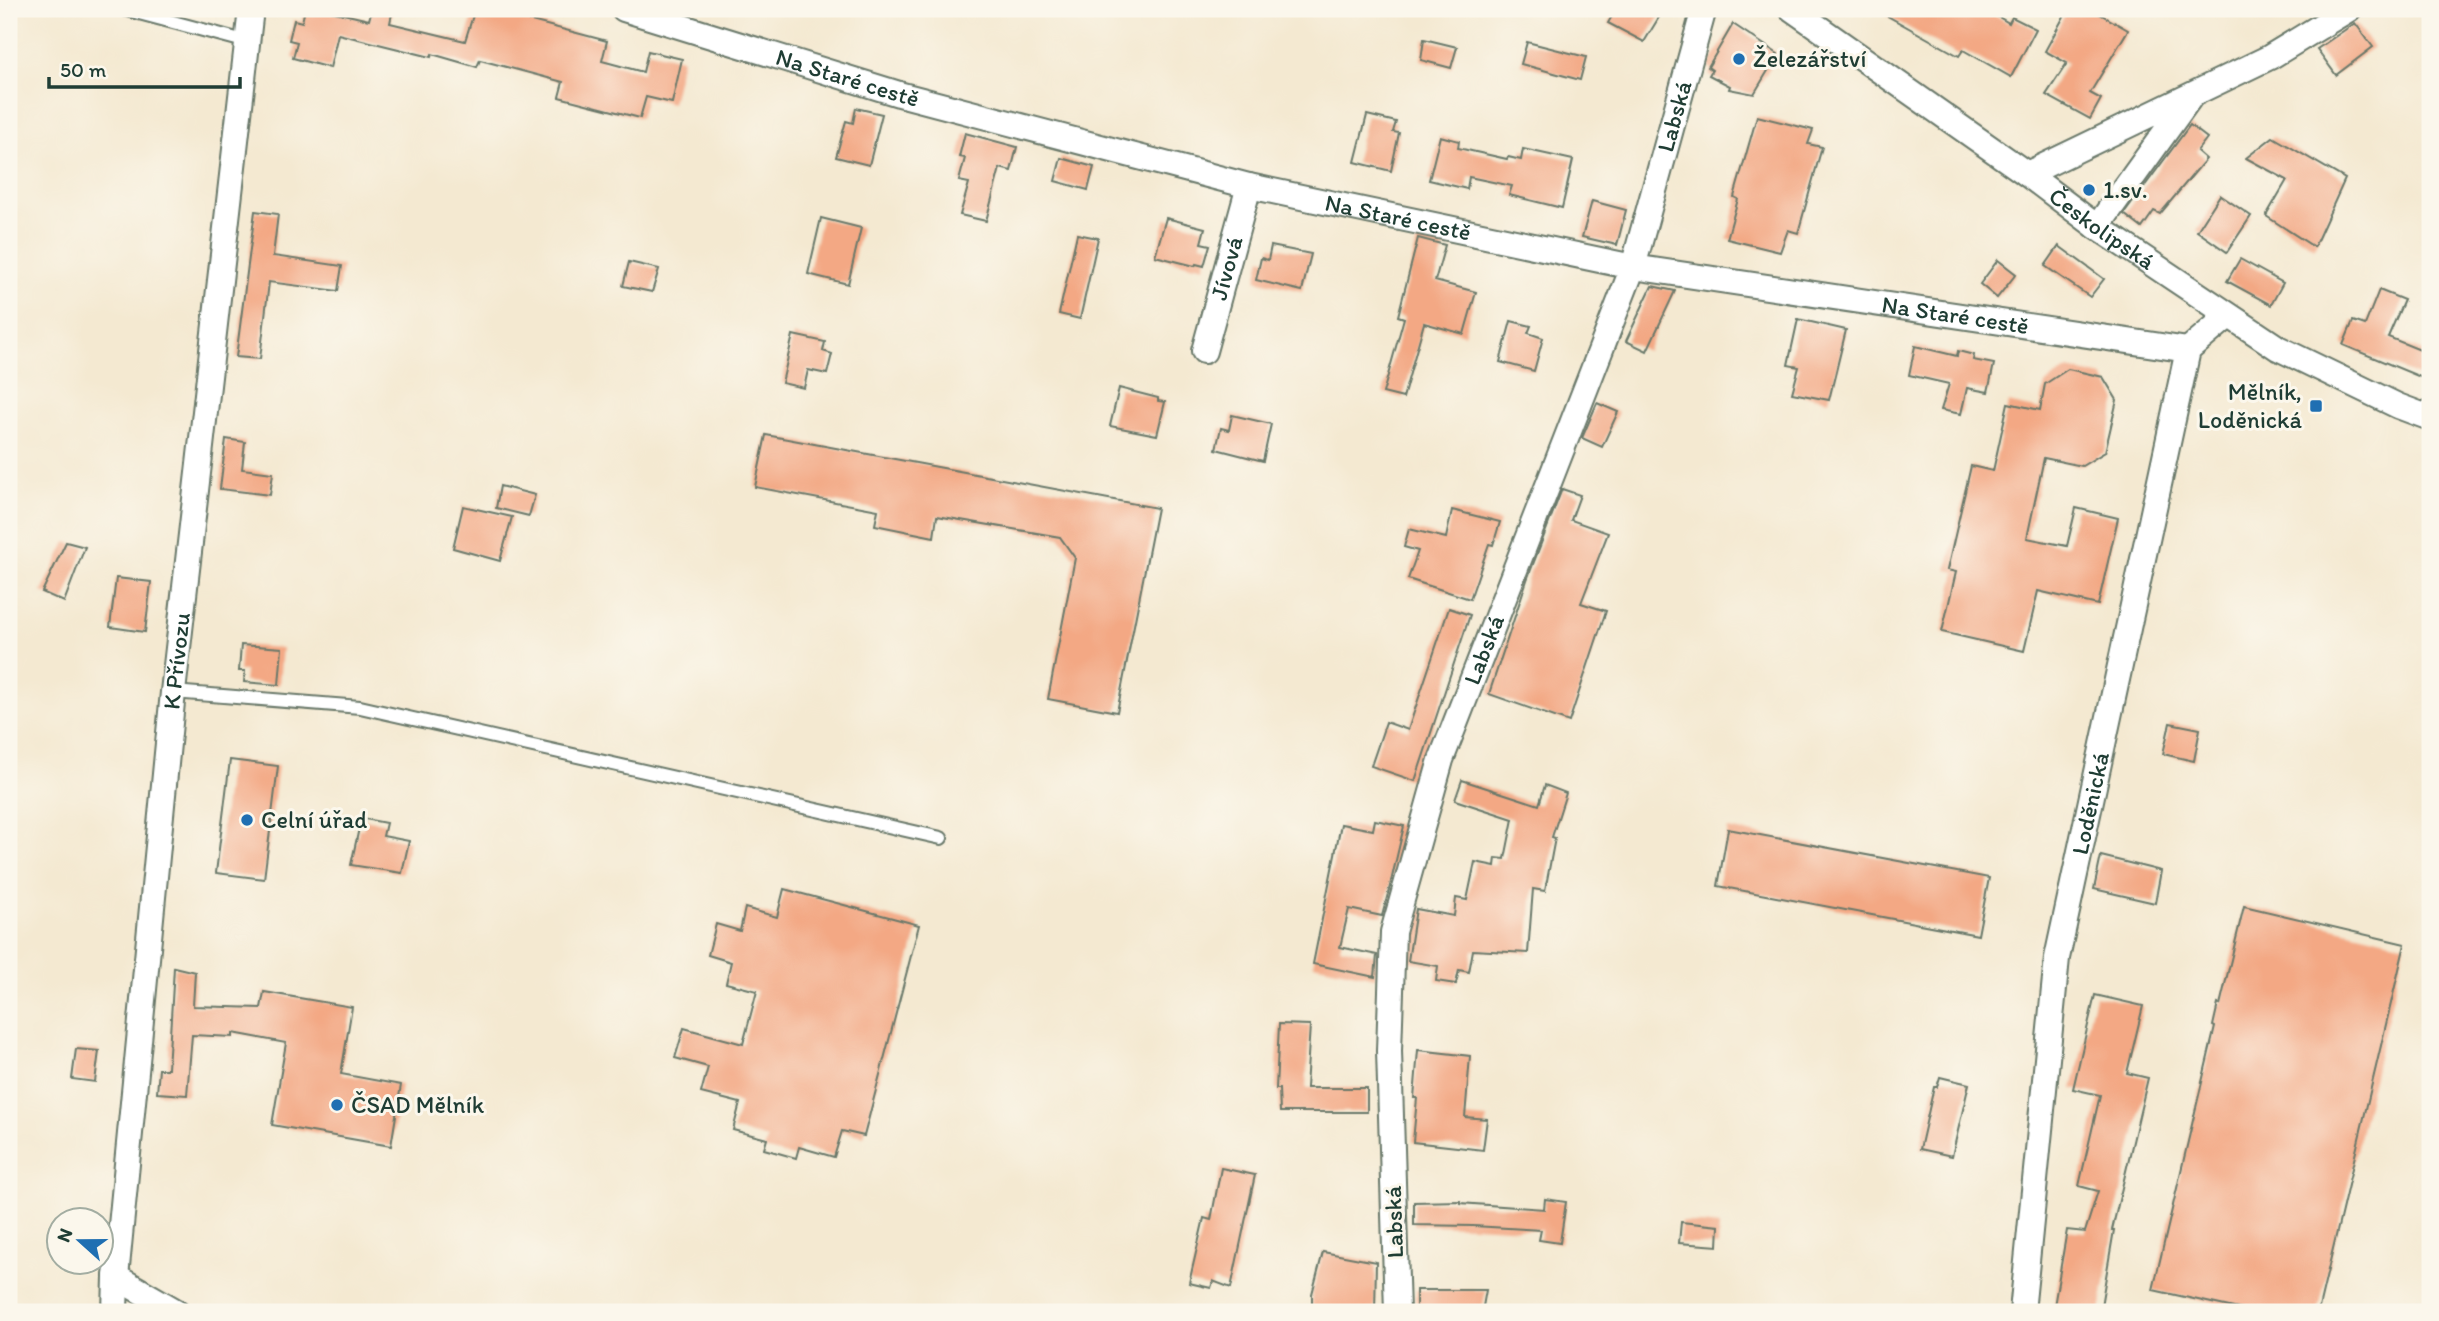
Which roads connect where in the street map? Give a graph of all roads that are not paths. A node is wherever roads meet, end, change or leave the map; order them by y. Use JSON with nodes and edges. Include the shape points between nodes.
{"nodes":[{"id":1,"x":124,"y":9,"type":"edge"},
{"id":2,"x":251,"y":9,"type":"edge"},
{"id":3,"x":624,"y":9,"type":"edge"},
{"id":4,"x":1704,"y":9,"type":"edge"},
{"id":5,"x":1792,"y":9,"type":"edge"},
{"id":6,"x":2349,"y":9,"type":"edge"},
{"id":7,"x":248,"y":42,"type":"junction"},
{"id":8,"x":2191,"y":96,"type":"junction"},
{"id":9,"x":2027,"y":174,"type":"junction"},
{"id":10,"x":1249,"y":186,"type":"junction"},
{"id":11,"x":2097,"y":228,"type":"junction"},
{"id":12,"x":1633,"y":267,"type":"junction"},
{"id":13,"x":2228,"y":316,"type":"junction"},
{"id":14,"x":2188,"y":350,"type":"junction"},
{"id":15,"x":1204,"y":351,"type":"dead end"},
{"id":16,"x":2430,"y":418,"type":"edge"},
{"id":17,"x":173,"y":692,"type":"junction"},
{"id":18,"x":941,"y":838,"type":"dead end"},
{"id":19,"x":116,"y":1277,"type":"junction"},
{"id":20,"x":115,"y":1312,"type":"edge"},
{"id":21,"x":177,"y":1312,"type":"edge"},
{"id":22,"x":1397,"y":1312,"type":"edge"},
{"id":23,"x":2022,"y":1312,"type":"edge"}],
"edges":[{"from":1,"to":7,"type":"lane"},
{"from":2,"to":7,"type":"street","name":"K Přívozu"},
{"from":3,"to":10,"type":"street","name":"Na Staré cestě","via":[[899,94]]},
{"from":4,"to":12,"type":"street","name":"Labská"},
{"from":5,"to":9,"type":"street","name":"Českolipská"},
{"from":6,"to":8,"type":"street","via":[[2270,57]]},
{"from":7,"to":17,"type":"street","name":"K Přívozu"},
{"from":8,"to":9,"type":"street"},
{"from":8,"to":11,"type":"street"},
{"from":9,"to":11,"type":"street","name":"Českolipská"},
{"from":10,"to":12,"type":"street","name":"Na Staré cestě"},
{"from":10,"to":15,"type":"street","name":"Jívová"},
{"from":11,"to":13,"type":"street","name":"Českolipská"},
{"from":12,"to":14,"type":"street","name":"Na Staré cestě"},
{"from":12,"to":22,"type":"street","name":"Labská","via":[[1441,760],[1393,932],[1389,1051]]},
{"from":13,"to":14,"type":"street"},
{"from":13,"to":16,"type":"street","name":"Českolipská","via":[[2278,348]]},
{"from":14,"to":23,"type":"street","name":"Loděnická","via":[[2057,958]]},
{"from":17,"to":18,"type":"lane","via":[[360,707]]},
{"from":17,"to":19,"type":"street","name":"K Přívozu"},
{"from":19,"to":20,"type":"street","name":"K Přívozu"},
{"from":19,"to":21,"type":"street"}]}
